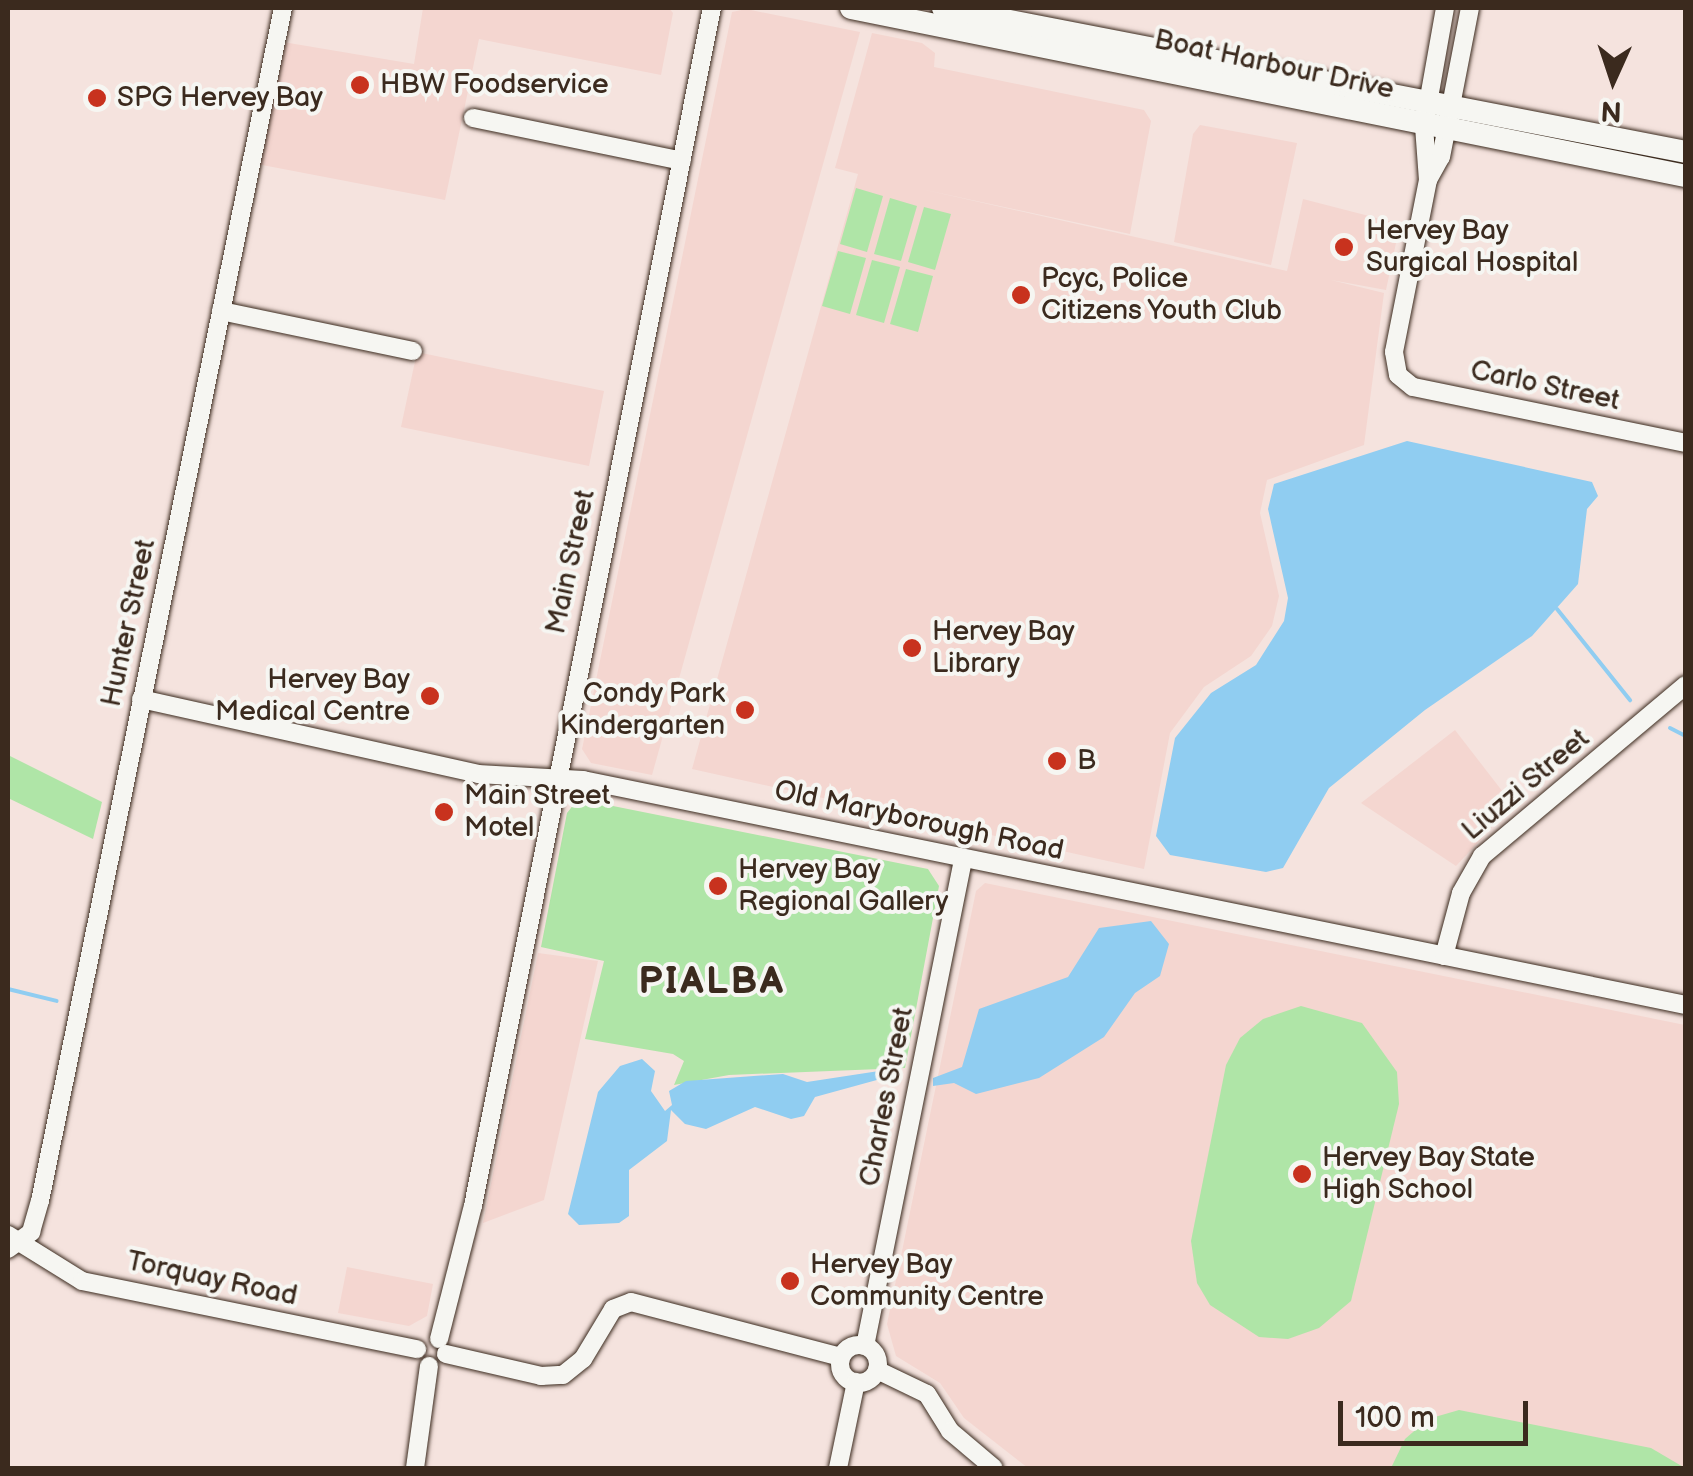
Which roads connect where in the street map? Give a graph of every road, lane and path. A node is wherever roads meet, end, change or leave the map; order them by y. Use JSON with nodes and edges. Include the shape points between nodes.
{"nodes":[{"id":1,"x":283,"y":8,"type":"edge"},
{"id":2,"x":712,"y":8,"type":"edge"},
{"id":3,"x":851,"y":8,"type":"edge"},
{"id":4,"x":943,"y":8,"type":"edge"},
{"id":5,"x":1445,"y":8,"type":"edge"},
{"id":6,"x":1470,"y":8,"type":"edge"},
{"id":7,"x":1137,"y":46,"type":"junction"},
{"id":8,"x":1226,"y":86,"type":"junction"},
{"id":9,"x":1438,"y":105,"type":"junction"},
{"id":10,"x":473,"y":118,"type":"dead end"},
{"id":11,"x":1434,"y":128,"type":"junction"},
{"id":12,"x":1686,"y":152,"type":"edge"},
{"id":13,"x":682,"y":161,"type":"junction"},
{"id":14,"x":1686,"y":176,"type":"edge"},
{"id":15,"x":221,"y":312,"type":"junction"},
{"id":16,"x":413,"y":351,"type":"dead end"},
{"id":17,"x":1686,"y":443,"type":"edge"},
{"id":18,"x":1686,"y":685,"type":"edge"},
{"id":19,"x":141,"y":699,"type":"junction"},
{"id":20,"x":555,"y":778,"type":"junction"},
{"id":21,"x":963,"y":858,"type":"junction"},
{"id":22,"x":1444,"y":956,"type":"junction"},
{"id":23,"x":1686,"y":1005,"type":"edge"},
{"id":24,"x":10,"y":1242,"type":"edge"},
{"id":25,"x":865,"y":1346,"type":"junction"},
{"id":26,"x":442,"y":1347,"type":"junction"},
{"id":27,"x":417,"y":1349,"type":"junction"},
{"id":28,"x":841,"y":1358,"type":"junction"},
{"id":29,"x":430,"y":1366,"type":"junction"},
{"id":30,"x":878,"y":1370,"type":"junction"},
{"id":31,"x":856,"y":1382,"type":"junction"},
{"id":32,"x":416,"y":1468,"type":"edge"},
{"id":33,"x":838,"y":1468,"type":"edge"},
{"id":34,"x":994,"y":1468,"type":"edge"}],
"edges":[{"from":1,"to":15,"type":"street","name":"Hunter Street"},
{"from":2,"to":13,"type":"street","name":"Main Street"},
{"from":3,"to":8,"type":"main road","name":"Boat Harbour Drive"},
{"from":4,"to":7,"type":"main road","name":"Boat Harbour Drive"},
{"from":5,"to":9,"type":"street"},
{"from":6,"to":9,"type":"street"},
{"from":7,"to":8,"type":"main road","via":[[1152,61]]},
{"from":7,"to":9,"type":"main road","name":"Boat Harbour Drive"},
{"from":8,"to":11,"type":"main road","name":"Boat Harbour Drive"},
{"from":9,"to":11,"type":"street"},
{"from":9,"to":12,"type":"main road","name":"Boat Harbour Drive"},
{"from":10,"to":13,"type":"street"},
{"from":11,"to":14,"type":"main road","name":"Boat Harbour Drive"},
{"from":11,"to":17,"type":"street","name":"Carlo Street","via":[[1394,352],[1398,375],[1413,387]]},
{"from":13,"to":20,"type":"street","name":"Main Street"},
{"from":15,"to":16,"type":"street"},
{"from":15,"to":19,"type":"street","name":"Hunter Street"},
{"from":18,"to":22,"type":"street","name":"Liuzzi Street","via":[[1482,856],[1460,893]]},
{"from":19,"to":20,"type":"street","name":"Old Maryborough Road","via":[[478,774]]},
{"from":19,"to":24,"type":"street","name":"Hunter Street","via":[[40,1201],[31,1232]]},
{"from":20,"to":21,"type":"street","name":"Old Maryborough Road"},
{"from":20,"to":26,"type":"street","name":"Main Street"},
{"from":21,"to":22,"type":"street","name":"Old Maryborough Road"},
{"from":21,"to":25,"type":"street","name":"Charles Street"},
{"from":22,"to":23,"type":"street","name":"Old Maryborough Road"},
{"from":24,"to":27,"type":"street","name":"Torquay Road","via":[[82,1280]]},
{"from":25,"to":28,"type":"street","via":[[850,1347]]},
{"from":25,"to":30,"type":"street","via":[[877,1357]]},
{"from":26,"to":27,"type":"street","via":[[427,1338]]},
{"from":26,"to":28,"type":"street","via":[[541,1376],[564,1374],[584,1359],[614,1309],[631,1302]]},
{"from":26,"to":29,"type":"street"},
{"from":27,"to":29,"type":"street"},
{"from":28,"to":31,"type":"street","via":[[844,1376]]},
{"from":29,"to":32,"type":"street"},
{"from":30,"to":31,"type":"street"},
{"from":30,"to":34,"type":"street","via":[[927,1394],[950,1431]]},
{"from":31,"to":33,"type":"street"}]}
